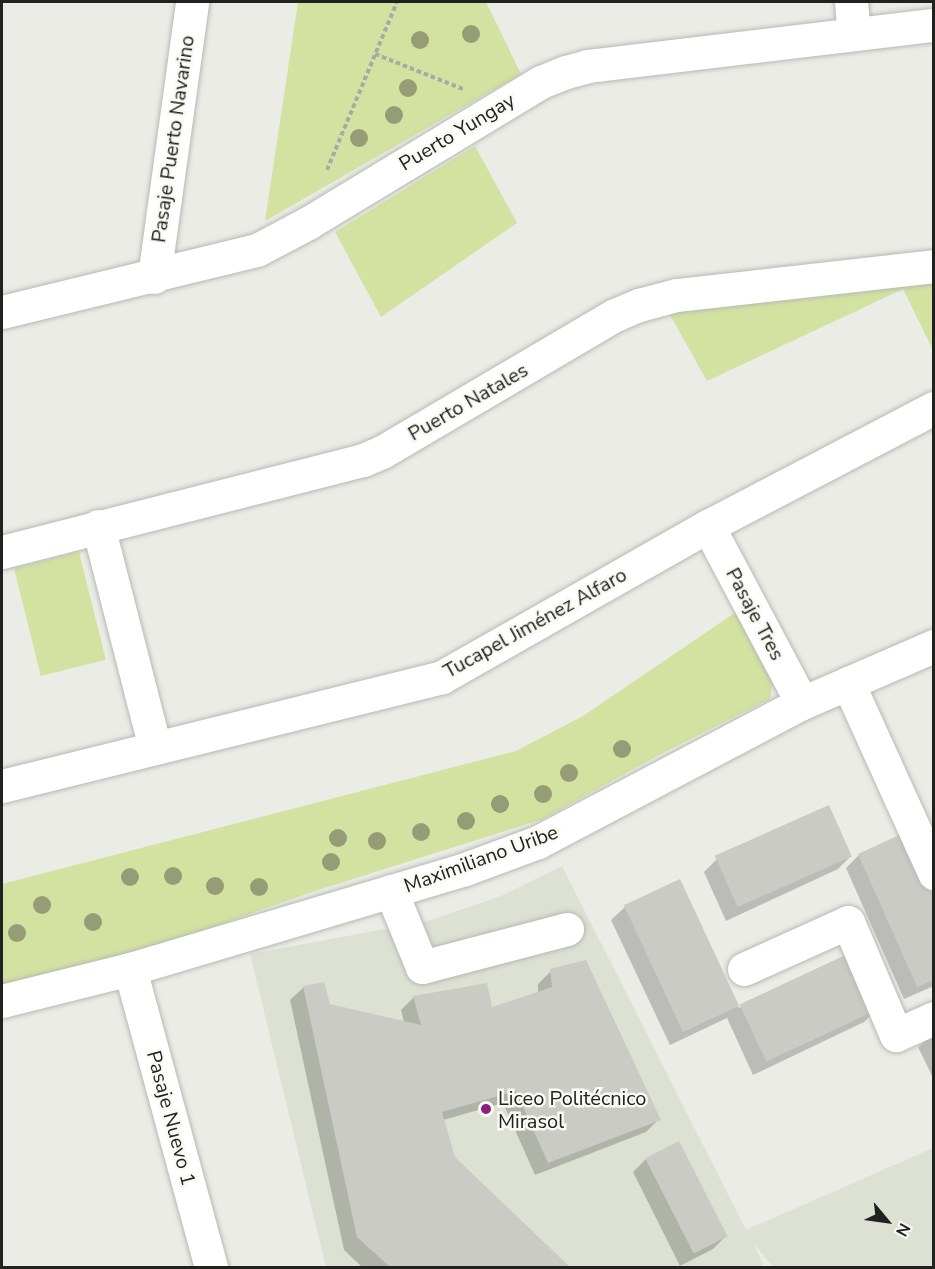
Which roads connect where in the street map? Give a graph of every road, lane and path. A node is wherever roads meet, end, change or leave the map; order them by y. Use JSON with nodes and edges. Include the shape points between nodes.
{"nodes":[{"id":1,"x":192,"y":2,"type":"edge"},
{"id":2,"x":397,"y":2,"type":"edge"},
{"id":3,"x":851,"y":2,"type":"edge"},
{"id":4,"x":933,"y":26,"type":"edge"},
{"id":5,"x":854,"y":34,"type":"junction"},
{"id":6,"x":375,"y":54,"type":"junction"},
{"id":7,"x":499,"y":107,"type":"junction"},
{"id":8,"x":326,"y":172,"type":"dead end"},
{"id":9,"x":933,"y":266,"type":"edge"},
{"id":10,"x":153,"y":277,"type":"junction"},
{"id":11,"x":2,"y":312,"type":"edge"},
{"id":12,"x":933,"y":408,"type":"edge"},
{"id":13,"x":98,"y":526,"type":"junction"},
{"id":14,"x":708,"y":526,"type":"junction"},
{"id":15,"x":2,"y":552,"type":"edge"},
{"id":16,"x":933,"y":646,"type":"edge"},
{"id":17,"x":848,"y":683,"type":"junction"},
{"id":18,"x":802,"y":703,"type":"junction"},
{"id":19,"x":155,"y":748,"type":"junction"},
{"id":20,"x":2,"y":786,"type":"edge"},
{"id":21,"x":933,"y":873,"type":"edge"},
{"id":22,"x":391,"y":891,"type":"junction"},
{"id":23,"x":567,"y":929,"type":"dead end"},
{"id":24,"x":130,"y":969,"type":"junction"},
{"id":25,"x":744,"y":969,"type":"dead end"},
{"id":26,"x":2,"y":1001,"type":"edge"},
{"id":27,"x":933,"y":1018,"type":"edge"},
{"id":28,"x":211,"y":1268,"type":"edge"}],
"edges":[{"from":1,"to":10,"type":"street","name":"Pasaje Puerto Navarino"},
{"from":2,"to":6,"type":"path"},
{"from":3,"to":5,"type":"street"},
{"from":4,"to":5,"type":"street","name":"Puerto Yungay"},
{"from":5,"to":7,"type":"street","name":"Puerto Yungay","via":[[588,66],[541,82]]},
{"from":6,"to":7,"type":"path"},
{"from":6,"to":8,"type":"path"},
{"from":7,"to":10,"type":"street","name":"Puerto Yungay","via":[[257,250]]},
{"from":9,"to":13,"type":"street","name":"Puerto Natales","via":[[677,295],[639,305],[615,315],[363,460]]},
{"from":10,"to":11,"type":"street","name":"Puerto Yungay"},
{"from":12,"to":14,"type":"street","name":"Tucapel Jiménez Alfaro"},
{"from":13,"to":15,"type":"street","name":"Puerto Natales"},
{"from":13,"to":19,"type":"street"},
{"from":14,"to":18,"type":"street","name":"Pasaje Tres"},
{"from":14,"to":19,"type":"street","name":"Tucapel Jiménez Alfaro","via":[[442,677]]},
{"from":16,"to":17,"type":"street","name":"Maximiliano Uribe"},
{"from":17,"to":18,"type":"street","name":"Maximiliano Uribe"},
{"from":17,"to":21,"type":"street"},
{"from":18,"to":22,"type":"street","name":"Maximiliano Uribe","via":[[538,843]]},
{"from":19,"to":20,"type":"street","name":"Tucapel Jiménez Alfaro"},
{"from":22,"to":23,"type":"street","via":[[422,967]]},
{"from":22,"to":24,"type":"street","name":"Maximiliano Uribe"},
{"from":24,"to":26,"type":"street","name":"Maximiliano Uribe"},
{"from":24,"to":28,"type":"street","name":"Pasaje Nuevo 1"},
{"from":25,"to":27,"type":"street","via":[[848,922],[896,1035]]}]}
